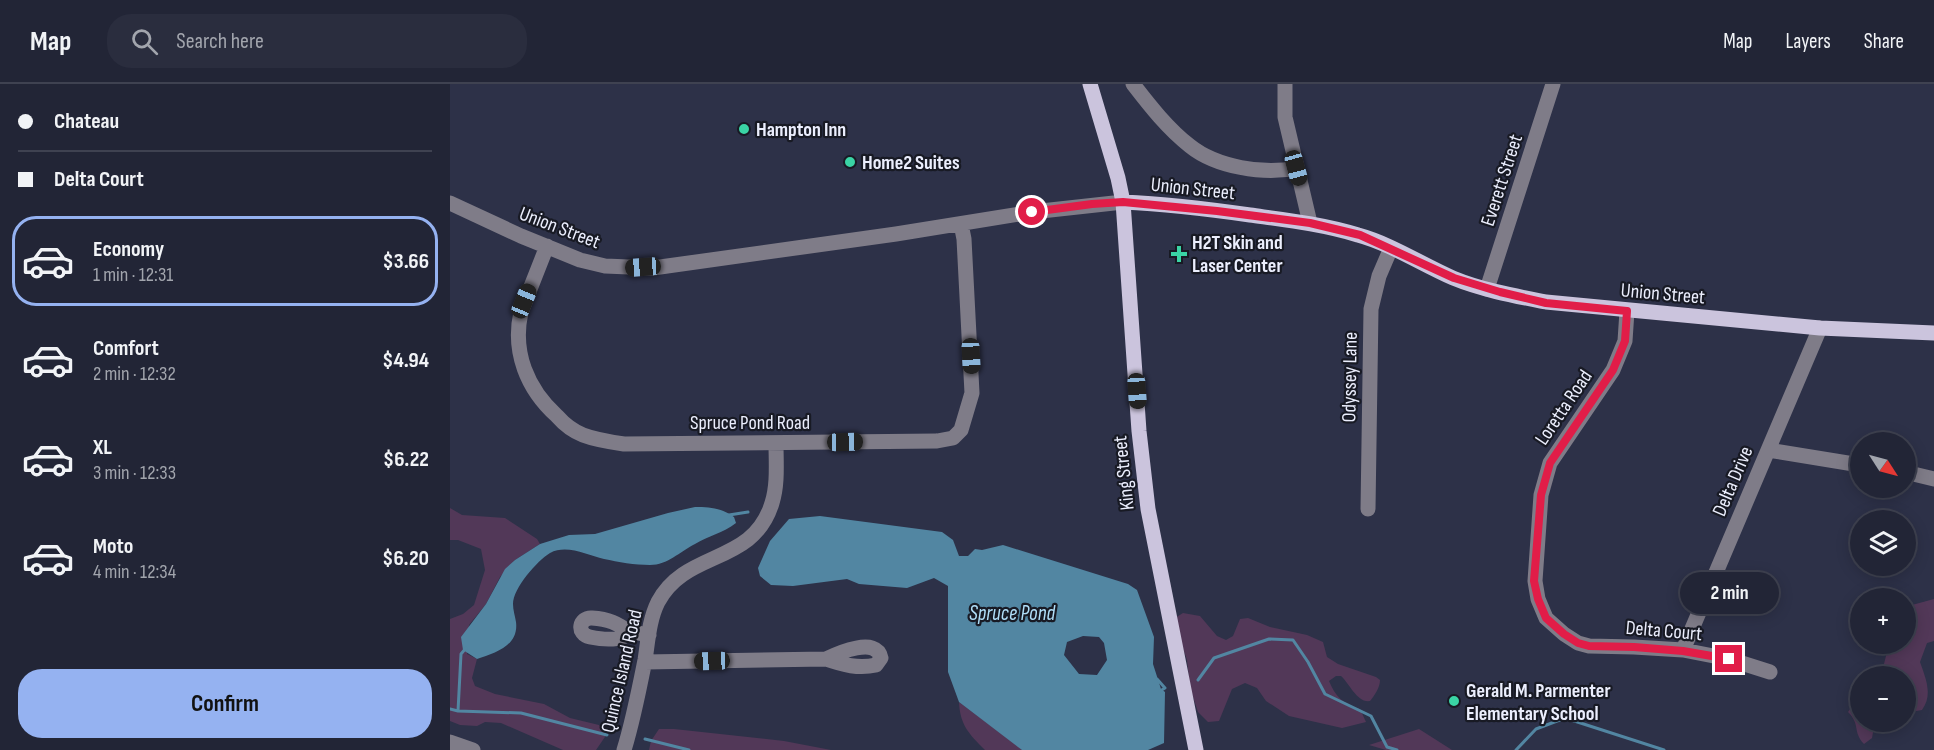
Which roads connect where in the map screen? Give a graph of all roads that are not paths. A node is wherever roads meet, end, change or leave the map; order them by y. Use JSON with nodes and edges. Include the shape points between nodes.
{"nodes":[{"id":1,"x":1090,"y":84,"type":"edge"},
{"id":2,"x":1133,"y":84,"type":"edge"},
{"id":3,"x":1285,"y":84,"type":"edge"},
{"id":4,"x":1553,"y":84,"type":"edge"},
{"id":5,"x":1296,"y":168,"type":"junction"},
{"id":6,"x":1123,"y":202,"type":"junction"},
{"id":7,"x":450,"y":203,"type":"edge"},
{"id":8,"x":1310,"y":223,"type":"junction"},
{"id":9,"x":961,"y":224,"type":"junction"},
{"id":10,"x":547,"y":246,"type":"junction"},
{"id":11,"x":1391,"y":248,"type":"junction"},
{"id":12,"x":1487,"y":289,"type":"junction"},
{"id":13,"x":1627,"y":311,"type":"junction"},
{"id":14,"x":1820,"y":328,"type":"junction"},
{"id":15,"x":1934,"y":333,"type":"edge"},
{"id":16,"x":776,"y":443,"type":"junction"},
{"id":17,"x":1768,"y":450,"type":"junction"},
{"id":18,"x":1850,"y":463,"type":"edge"},
{"id":19,"x":1916,"y":474,"type":"edge"},
{"id":20,"x":1934,"y":479,"type":"edge"},
{"id":21,"x":1368,"y":509,"type":"dead end"},
{"id":22,"x":630,"y":633,"type":"dead end"},
{"id":23,"x":649,"y":635,"type":"junction"},
{"id":24,"x":1589,"y":646,"type":"joint"},
{"id":25,"x":1683,"y":651,"type":"junction"},
{"id":26,"x":826,"y":659,"type":"dead end"},
{"id":27,"x":645,"y":662,"type":"junction"},
{"id":28,"x":1770,"y":672,"type":"dead end"},
{"id":29,"x":450,"y":742,"type":"edge"},
{"id":30,"x":473,"y":750,"type":"edge"},
{"id":31,"x":624,"y":750,"type":"edge"},
{"id":32,"x":1196,"y":750,"type":"edge"}],
"edges":[{"from":1,"to":6,"type":"main road","name":"King Street"},
{"from":2,"to":5,"type":"street","via":[[1156,113],[1198,152],[1250,169]]},
{"from":3,"to":5,"type":"street","via":[[1285,117]]},
{"from":4,"to":12,"type":"street","name":"Everett Street"},
{"from":5,"to":8,"type":"street"},
{"from":6,"to":8,"type":"main road","name":"Union Street"},
{"from":6,"to":9,"type":"street","name":"Union Street"},
{"from":6,"to":32,"type":"main road","name":"King Street","via":[[1148,509]]},
{"from":7,"to":10,"type":"street","name":"Union Street"},
{"from":8,"to":11,"type":"main road","name":"Union Street","via":[[1360,235]]},
{"from":9,"to":10,"type":"street","name":"Union Street","via":[[653,268],[605,266]]},
{"from":9,"to":16,"type":"street","name":"Spruce Pond Road","via":[[972,386],[970,404],[958,435],[937,441]]},
{"from":10,"to":16,"type":"street","name":"Spruce Pond Road","via":[[521,312],[518,348],[538,397],[565,424],[583,435],[624,444]]},
{"from":11,"to":12,"type":"main road","name":"Union Street"},
{"from":11,"to":21,"type":"street","name":"Odyssey Lane","via":[[1371,309]]},
{"from":12,"to":13,"type":"main road","name":"Union Street","via":[[1546,303]]},
{"from":13,"to":14,"type":"main road","name":"Union Street"},
{"from":13,"to":24,"type":"street","name":"Loretta Road","via":[[1625,341],[1613,370],[1550,463],[1541,495],[1534,581],[1538,599],[1546,618],[1564,634]]},
{"from":14,"to":15,"type":"main road","name":"Union Street"},
{"from":14,"to":17,"type":"street","name":"Delta Drive"},
{"from":16,"to":23,"type":"street","name":"Quince Island Road","via":[[774,496],[760,528],[740,546],[692,568],[676,580],[654,612]]},
{"from":17,"to":18,"type":"street"},
{"from":17,"to":25,"type":"street","name":"Delta Drive"},
{"from":19,"to":20,"type":"street"},
{"from":22,"to":23,"type":"street"},
{"from":23,"to":27,"type":"street","name":"Quince Island Road"},
{"from":24,"to":25,"type":"street","name":"Delta Court"},
{"from":25,"to":28,"type":"street","name":"Delta Court","via":[[1729,659]]},
{"from":26,"to":27,"type":"street"},
{"from":27,"to":31,"type":"street","name":"Quince Island Road"},
{"from":29,"to":30,"type":"street"}]}
